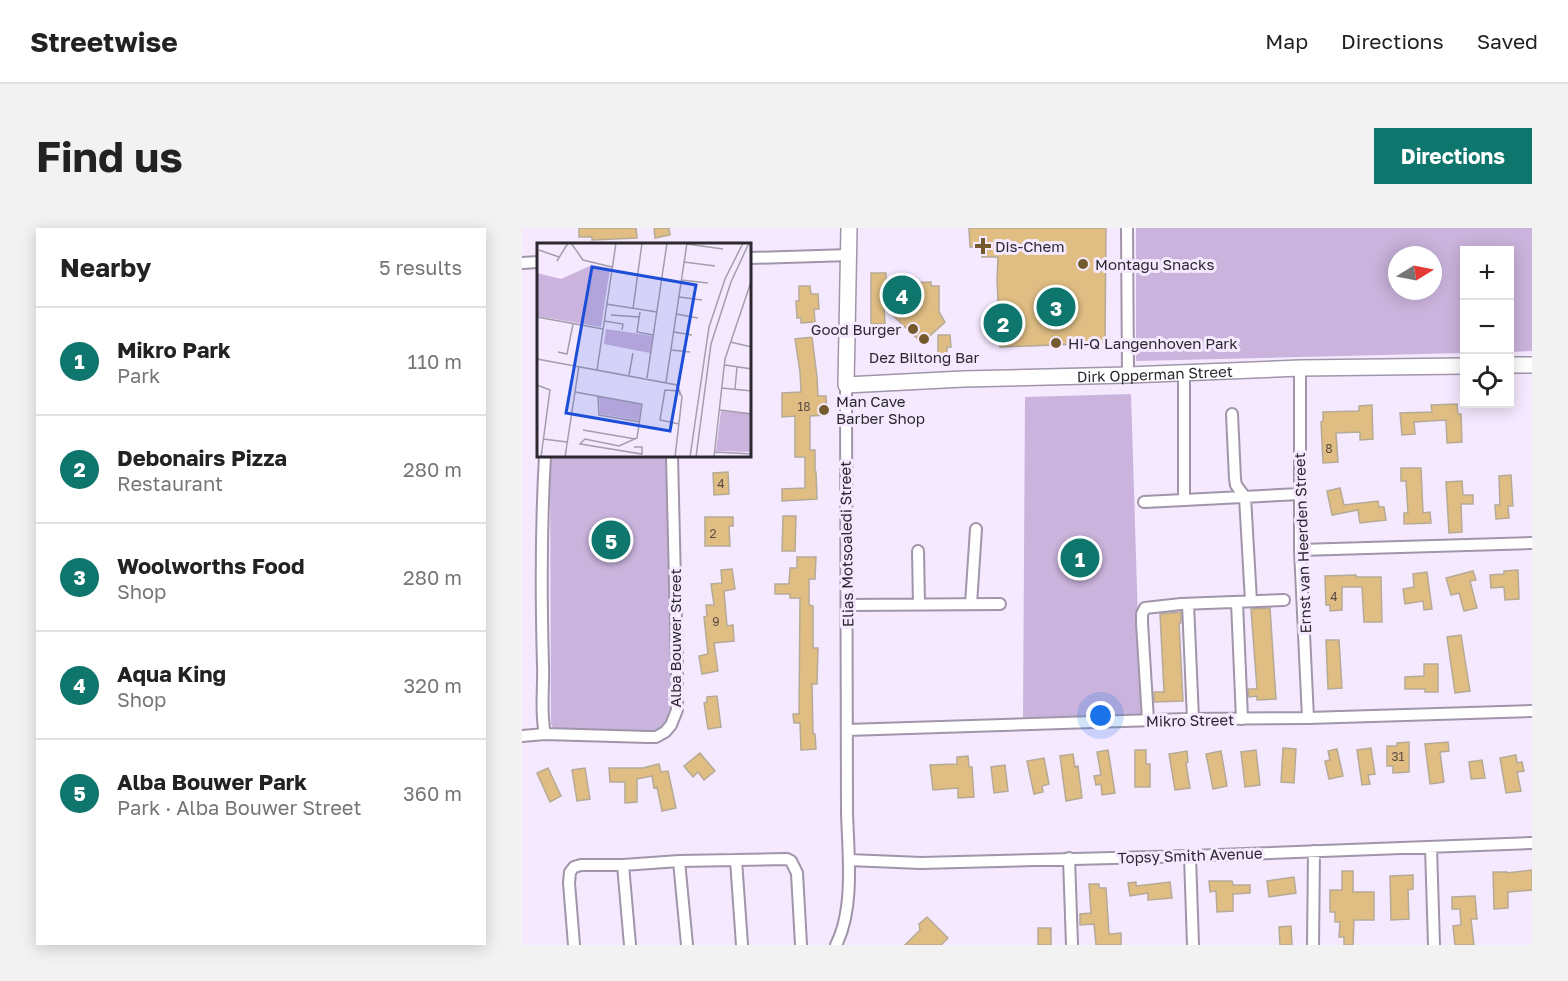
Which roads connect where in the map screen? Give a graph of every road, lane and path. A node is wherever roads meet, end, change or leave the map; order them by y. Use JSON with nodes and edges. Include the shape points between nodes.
{"nodes":[{"id":1,"x":849,"y":228,"type":"edge"},
{"id":2,"x":1127,"y":228,"type":"edge"},
{"id":3,"x":850,"y":255,"type":"junction"},
{"id":4,"x":752,"y":258,"type":"edge"},
{"id":5,"x":1532,"y":365,"type":"edge"},
{"id":6,"x":1460,"y":366,"type":"edge"},
{"id":7,"x":1514,"y":366,"type":"edge"},
{"id":8,"x":1300,"y":368,"type":"junction"},
{"id":9,"x":1184,"y":372,"type":"junction"},
{"id":10,"x":1128,"y":375,"type":"junction"},
{"id":11,"x":846,"y":385,"type":"junction"},
{"id":12,"x":1232,"y":414,"type":"dead end"},
{"id":13,"x":545,"y":458,"type":"edge"},
{"id":14,"x":672,"y":458,"type":"edge"},
{"id":15,"x":1299,"y":494,"type":"junction"},
{"id":16,"x":1245,"y":497,"type":"junction"},
{"id":17,"x":1184,"y":500,"type":"junction"},
{"id":18,"x":1144,"y":502,"type":"dead end"},
{"id":19,"x":976,"y":529,"type":"dead end"},
{"id":20,"x":1532,"y":543,"type":"edge"},
{"id":21,"x":1300,"y":550,"type":"junction"},
{"id":22,"x":918,"y":551,"type":"dead end"},
{"id":23,"x":1284,"y":600,"type":"dead end"},
{"id":24,"x":1251,"y":601,"type":"junction"},
{"id":25,"x":1237,"y":602,"type":"junction"},
{"id":26,"x":847,"y":604,"type":"junction"},
{"id":27,"x":919,"y":604,"type":"junction"},
{"id":28,"x":971,"y":604,"type":"junction"},
{"id":29,"x":1000,"y":604,"type":"dead end"},
{"id":30,"x":1188,"y":604,"type":"junction"},
{"id":31,"x":1532,"y":711,"type":"edge"},
{"id":32,"x":1308,"y":718,"type":"junction"},
{"id":33,"x":1193,"y":719,"type":"junction"},
{"id":34,"x":1242,"y":719,"type":"junction"},
{"id":35,"x":1148,"y":720,"type":"junction"},
{"id":36,"x":847,"y":730,"type":"junction"},
{"id":37,"x":545,"y":734,"type":"junction"},
{"id":38,"x":522,"y":736,"type":"edge"},
{"id":39,"x":1532,"y":843,"type":"edge"},
{"id":40,"x":1431,"y":847,"type":"junction"},
{"id":41,"x":1314,"y":850,"type":"junction"},
{"id":42,"x":1190,"y":856,"type":"junction"},
{"id":43,"x":1069,"y":858,"type":"junction"},
{"id":44,"x":735,"y":860,"type":"junction"},
{"id":45,"x":849,"y":860,"type":"junction"},
{"id":46,"x":679,"y":861,"type":"junction"},
{"id":47,"x":623,"y":865,"type":"junction"},
{"id":48,"x":574,"y":945,"type":"edge"},
{"id":49,"x":630,"y":945,"type":"edge"},
{"id":50,"x":687,"y":945,"type":"edge"},
{"id":51,"x":742,"y":945,"type":"edge"},
{"id":52,"x":801,"y":945,"type":"edge"},
{"id":53,"x":836,"y":945,"type":"edge"},
{"id":54,"x":1072,"y":945,"type":"edge"},
{"id":55,"x":1193,"y":945,"type":"edge"},
{"id":56,"x":1313,"y":945,"type":"edge"},
{"id":57,"x":1434,"y":945,"type":"edge"}],
"edges":[{"from":1,"to":3,"type":"street","name":"Elias Motsoaledi Street"},
{"from":2,"to":10,"type":"street"},
{"from":3,"to":4,"type":"street"},
{"from":3,"to":11,"type":"street","name":"Elias Motsoaledi Street"},
{"from":5,"to":7,"type":"street"},
{"from":6,"to":8,"type":"street","name":"Dirk Opperman Street"},
{"from":8,"to":9,"type":"street","name":"Dirk Opperman Street"},
{"from":8,"to":15,"type":"street","name":"Ernst van Heerden Street"},
{"from":9,"to":10,"type":"street","name":"Dirk Opperman Street"},
{"from":9,"to":17,"type":"street"},
{"from":10,"to":11,"type":"street","name":"Dirk Opperman Street"},
{"from":11,"to":26,"type":"street","name":"Elias Motsoaledi Street"},
{"from":12,"to":16,"type":"street","via":[[1235,479]]},
{"from":13,"to":37,"type":"street","via":[[541,591]]},
{"from":14,"to":37,"type":"street","name":"Alba Bouwer Street","via":[[677,666],[674,718],[665,732],[656,736]]},
{"from":15,"to":16,"type":"street"},
{"from":15,"to":21,"type":"street","name":"Ernst van Heerden Street"},
{"from":16,"to":17,"type":"street"},
{"from":16,"to":24,"type":"street"},
{"from":17,"to":18,"type":"street"},
{"from":19,"to":28,"type":"street"},
{"from":20,"to":21,"type":"street"},
{"from":21,"to":32,"type":"street","name":"Ernst van Heerden Street"},
{"from":22,"to":27,"type":"street"},
{"from":23,"to":24,"type":"street"},
{"from":24,"to":25,"type":"street"},
{"from":25,"to":30,"type":"street"},
{"from":25,"to":34,"type":"street"},
{"from":26,"to":27,"type":"street"},
{"from":26,"to":36,"type":"street","name":"Elias Motsoaledi Street"},
{"from":27,"to":28,"type":"street"},
{"from":28,"to":29,"type":"street"},
{"from":30,"to":33,"type":"street"},
{"from":30,"to":35,"type":"street","via":[[1143,610]]},
{"from":31,"to":32,"type":"street","name":"Mikro Street"},
{"from":32,"to":34,"type":"street","name":"Mikro Street"},
{"from":33,"to":34,"type":"street","name":"Mikro Street"},
{"from":33,"to":35,"type":"street","name":"Mikro Street"},
{"from":35,"to":36,"type":"street","name":"Mikro Street"},
{"from":36,"to":45,"type":"street","name":"Elias Motsoaledi Street"},
{"from":37,"to":38,"type":"street","name":"Alba Bouwer Street"},
{"from":39,"to":40,"type":"street","name":"Topsy Smith Avenue"},
{"from":40,"to":41,"type":"street","name":"Topsy Smith Avenue"},
{"from":40,"to":57,"type":"street"},
{"from":41,"to":42,"type":"street","name":"Topsy Smith Avenue"},
{"from":41,"to":56,"type":"street"},
{"from":42,"to":43,"type":"street","name":"Topsy Smith Avenue"},
{"from":42,"to":55,"type":"street"},
{"from":43,"to":45,"type":"street","name":"Topsy Smith Avenue"},
{"from":43,"to":54,"type":"street"},
{"from":44,"to":46,"type":"street"},
{"from":44,"to":51,"type":"street"},
{"from":44,"to":52,"type":"street","via":[[791,861],[797,873]]},
{"from":45,"to":53,"type":"street","name":"Elias Motsoaledi Street","via":[[847,913]]},
{"from":46,"to":47,"type":"street"},
{"from":46,"to":50,"type":"street"},
{"from":47,"to":48,"type":"street","via":[[581,865],[572,869],[569,884]]},
{"from":47,"to":49,"type":"street"}]}
